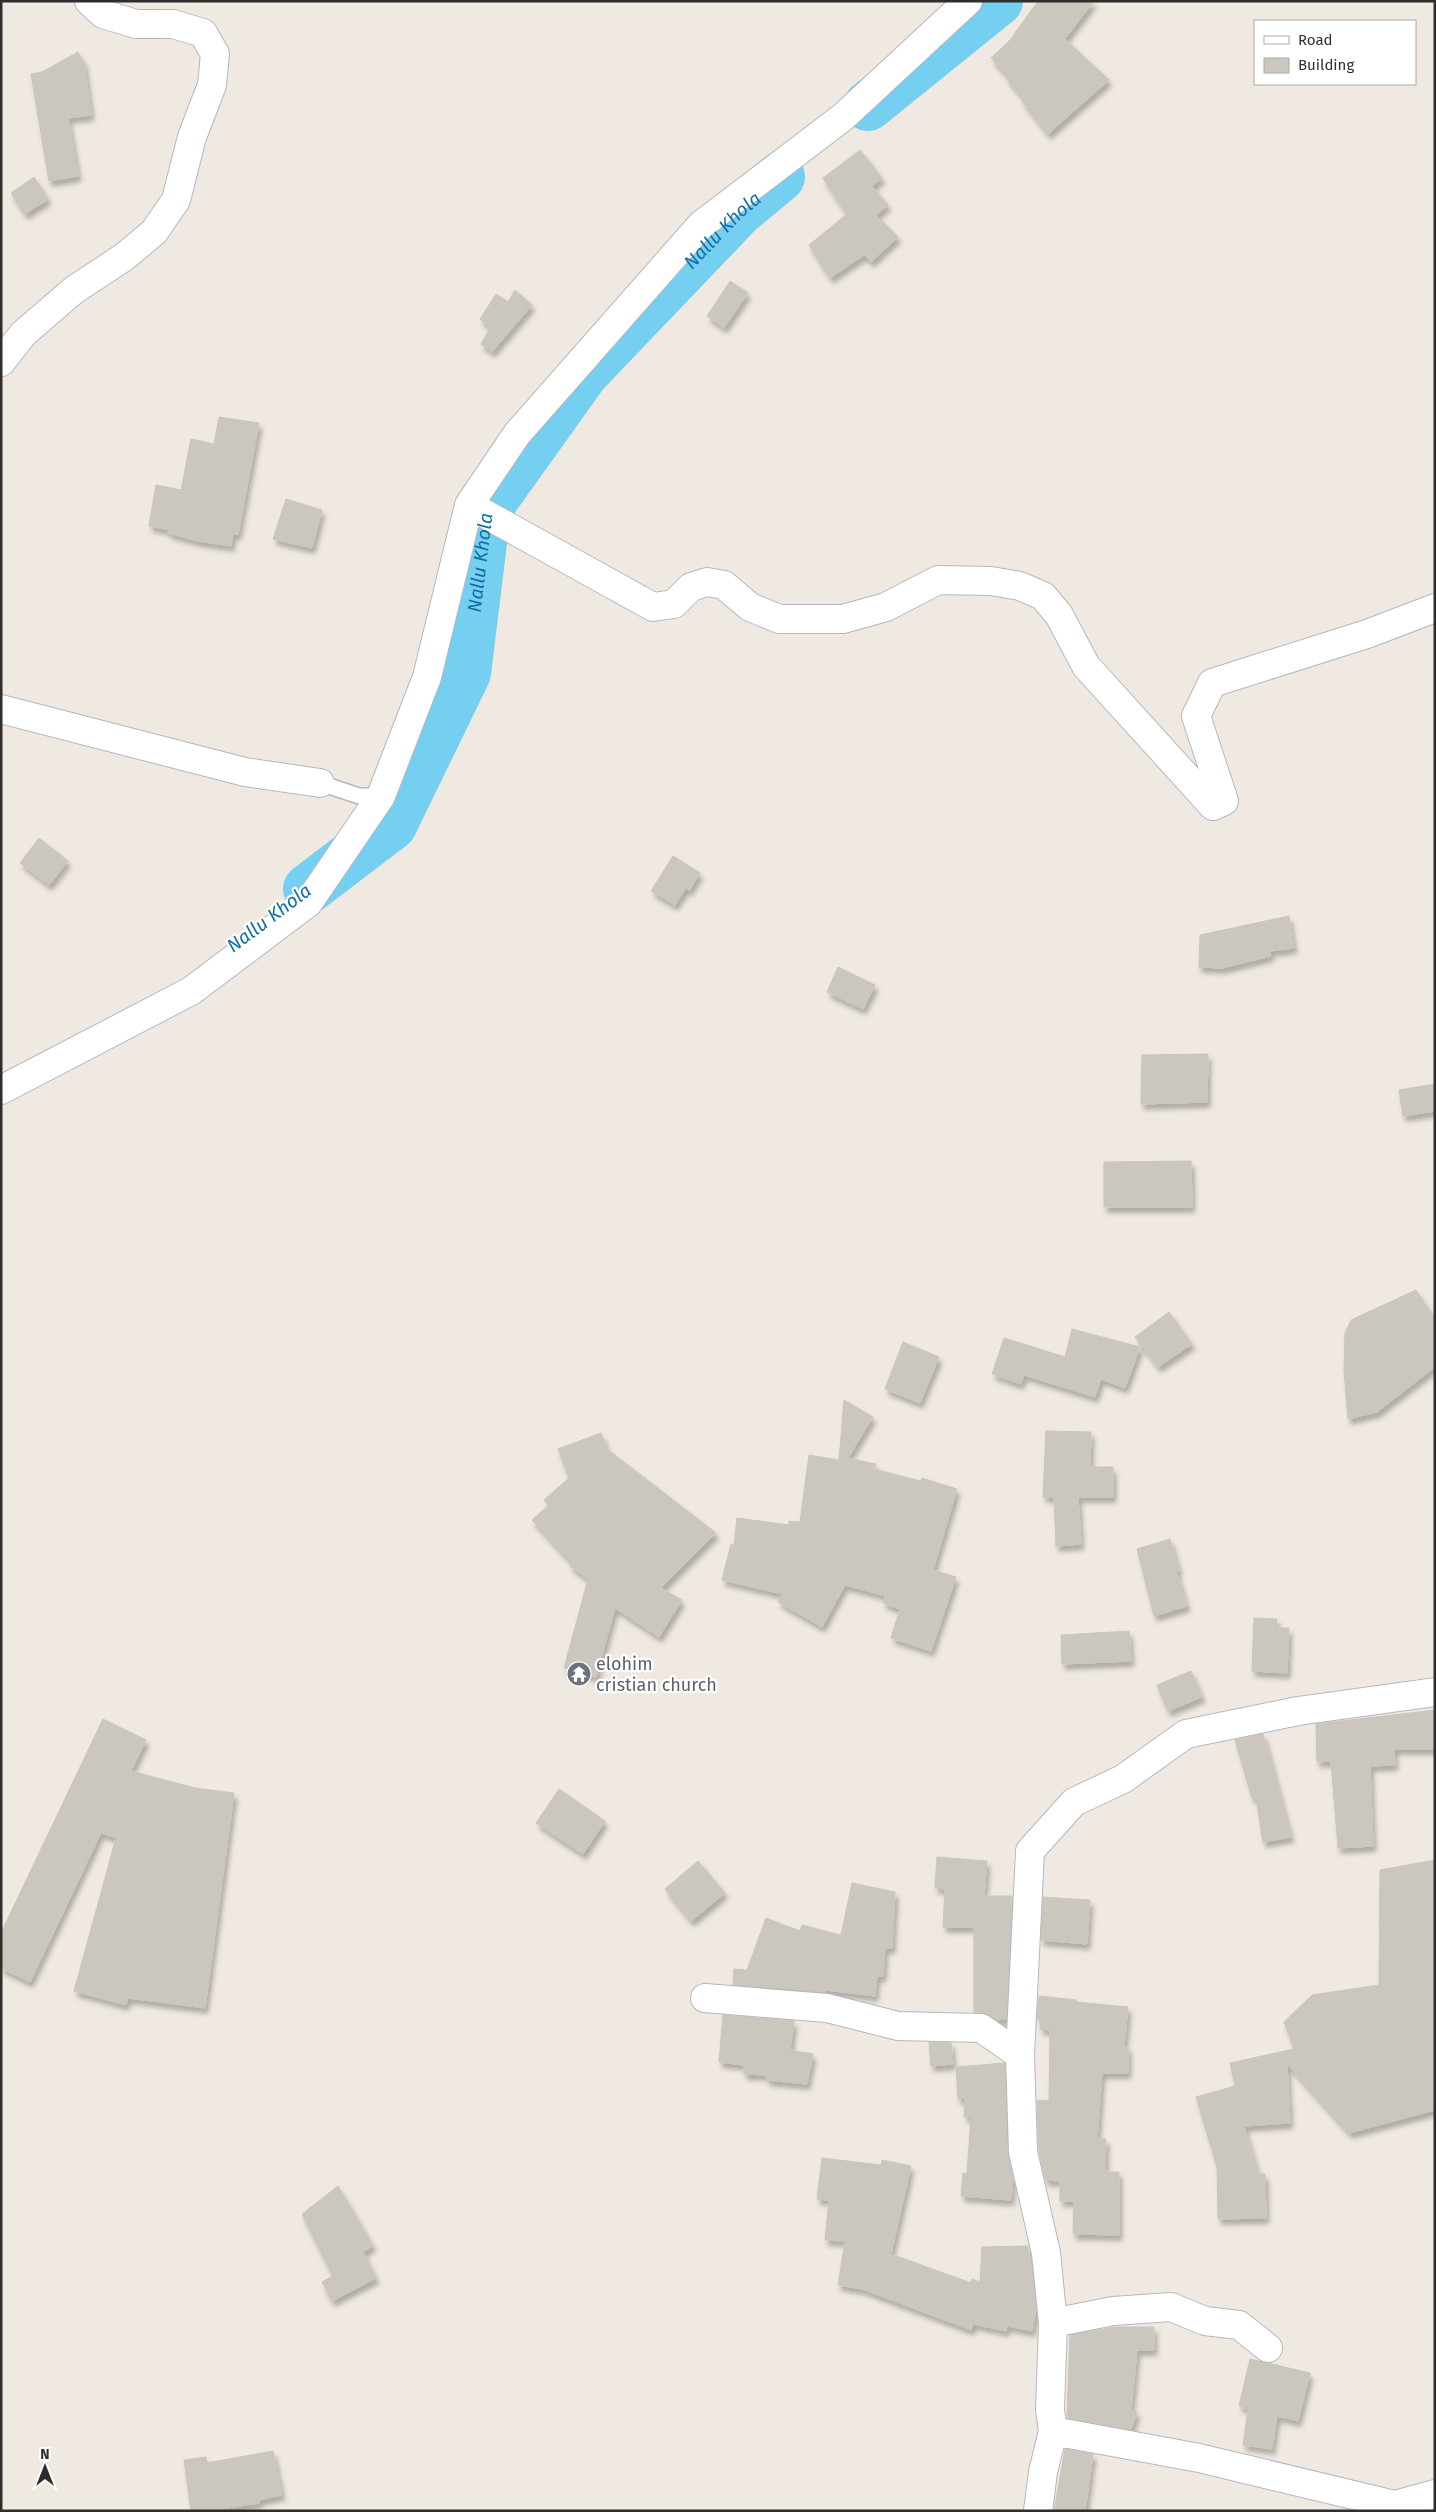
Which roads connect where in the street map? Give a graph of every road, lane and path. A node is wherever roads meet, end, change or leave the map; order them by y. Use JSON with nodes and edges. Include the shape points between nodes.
{"nodes":[{"id":1,"x":89,"y":1,"type":"edge"},
{"id":2,"x":968,"y":1,"type":"edge"},
{"id":3,"x":1,"y":362,"type":"edge"},
{"id":4,"x":469,"y":505,"type":"junction"},
{"id":5,"x":1435,"y":608,"type":"edge"},
{"id":6,"x":1,"y":709,"type":"edge"},
{"id":7,"x":320,"y":783,"type":"joint"},
{"id":8,"x":381,"y":796,"type":"junction"},
{"id":9,"x":1,"y":1090,"type":"edge"},
{"id":10,"x":1435,"y":1692,"type":"edge"},
{"id":11,"x":705,"y":1998,"type":"dead end"},
{"id":12,"x":1020,"y":2055,"type":"junction"},
{"id":13,"x":1054,"y":2323,"type":"junction"},
{"id":14,"x":1268,"y":2348,"type":"dead end"},
{"id":15,"x":1053,"y":2431,"type":"junction"},
{"id":16,"x":1435,"y":2494,"type":"edge"},
{"id":17,"x":1038,"y":2511,"type":"edge"}],
"edges":[{"from":1,"to":3,"type":"street","via":[[103,14],[136,24],[173,24],[203,33],[215,54],[212,85],[192,137],[176,200],[154,232],[124,257],[74,290],[23,334]]},
{"from":2,"to":4,"type":"street","via":[[843,117],[701,225],[517,434]]},
{"from":4,"to":5,"type":"street","via":[[653,607],[674,604],[691,587],[707,582],[724,584],[750,607],[779,619],[843,619],[886,607],[938,580],[991,581],[1020,586],[1043,596],[1059,615],[1086,666],[1213,806],[1224,801],[1196,716],[1212,682],[1349,640]]},
{"from":4,"to":8,"type":"street","via":[[427,677]]},
{"from":6,"to":7,"type":"street","via":[[245,772]]},
{"from":7,"to":8,"type":"lane","via":[[359,796]]},
{"from":8,"to":9,"type":"street","via":[[308,903],[192,991]]},
{"from":10,"to":12,"type":"street","via":[[1298,1711],[1186,1734],[1123,1779],[1074,1802],[1030,1851]]},
{"from":11,"to":12,"type":"street","via":[[826,2008],[898,2026],[980,2028]]},
{"from":12,"to":13,"type":"street","via":[[1023,2152],[1046,2253]]},
{"from":13,"to":14,"type":"street","via":[[1113,2311],[1171,2308],[1205,2321],[1239,2325]]},
{"from":13,"to":15,"type":"street","via":[[1050,2410]]},
{"from":15,"to":16,"type":"street","via":[[1199,2458],[1395,2505]]},
{"from":15,"to":17,"type":"street"}]}
